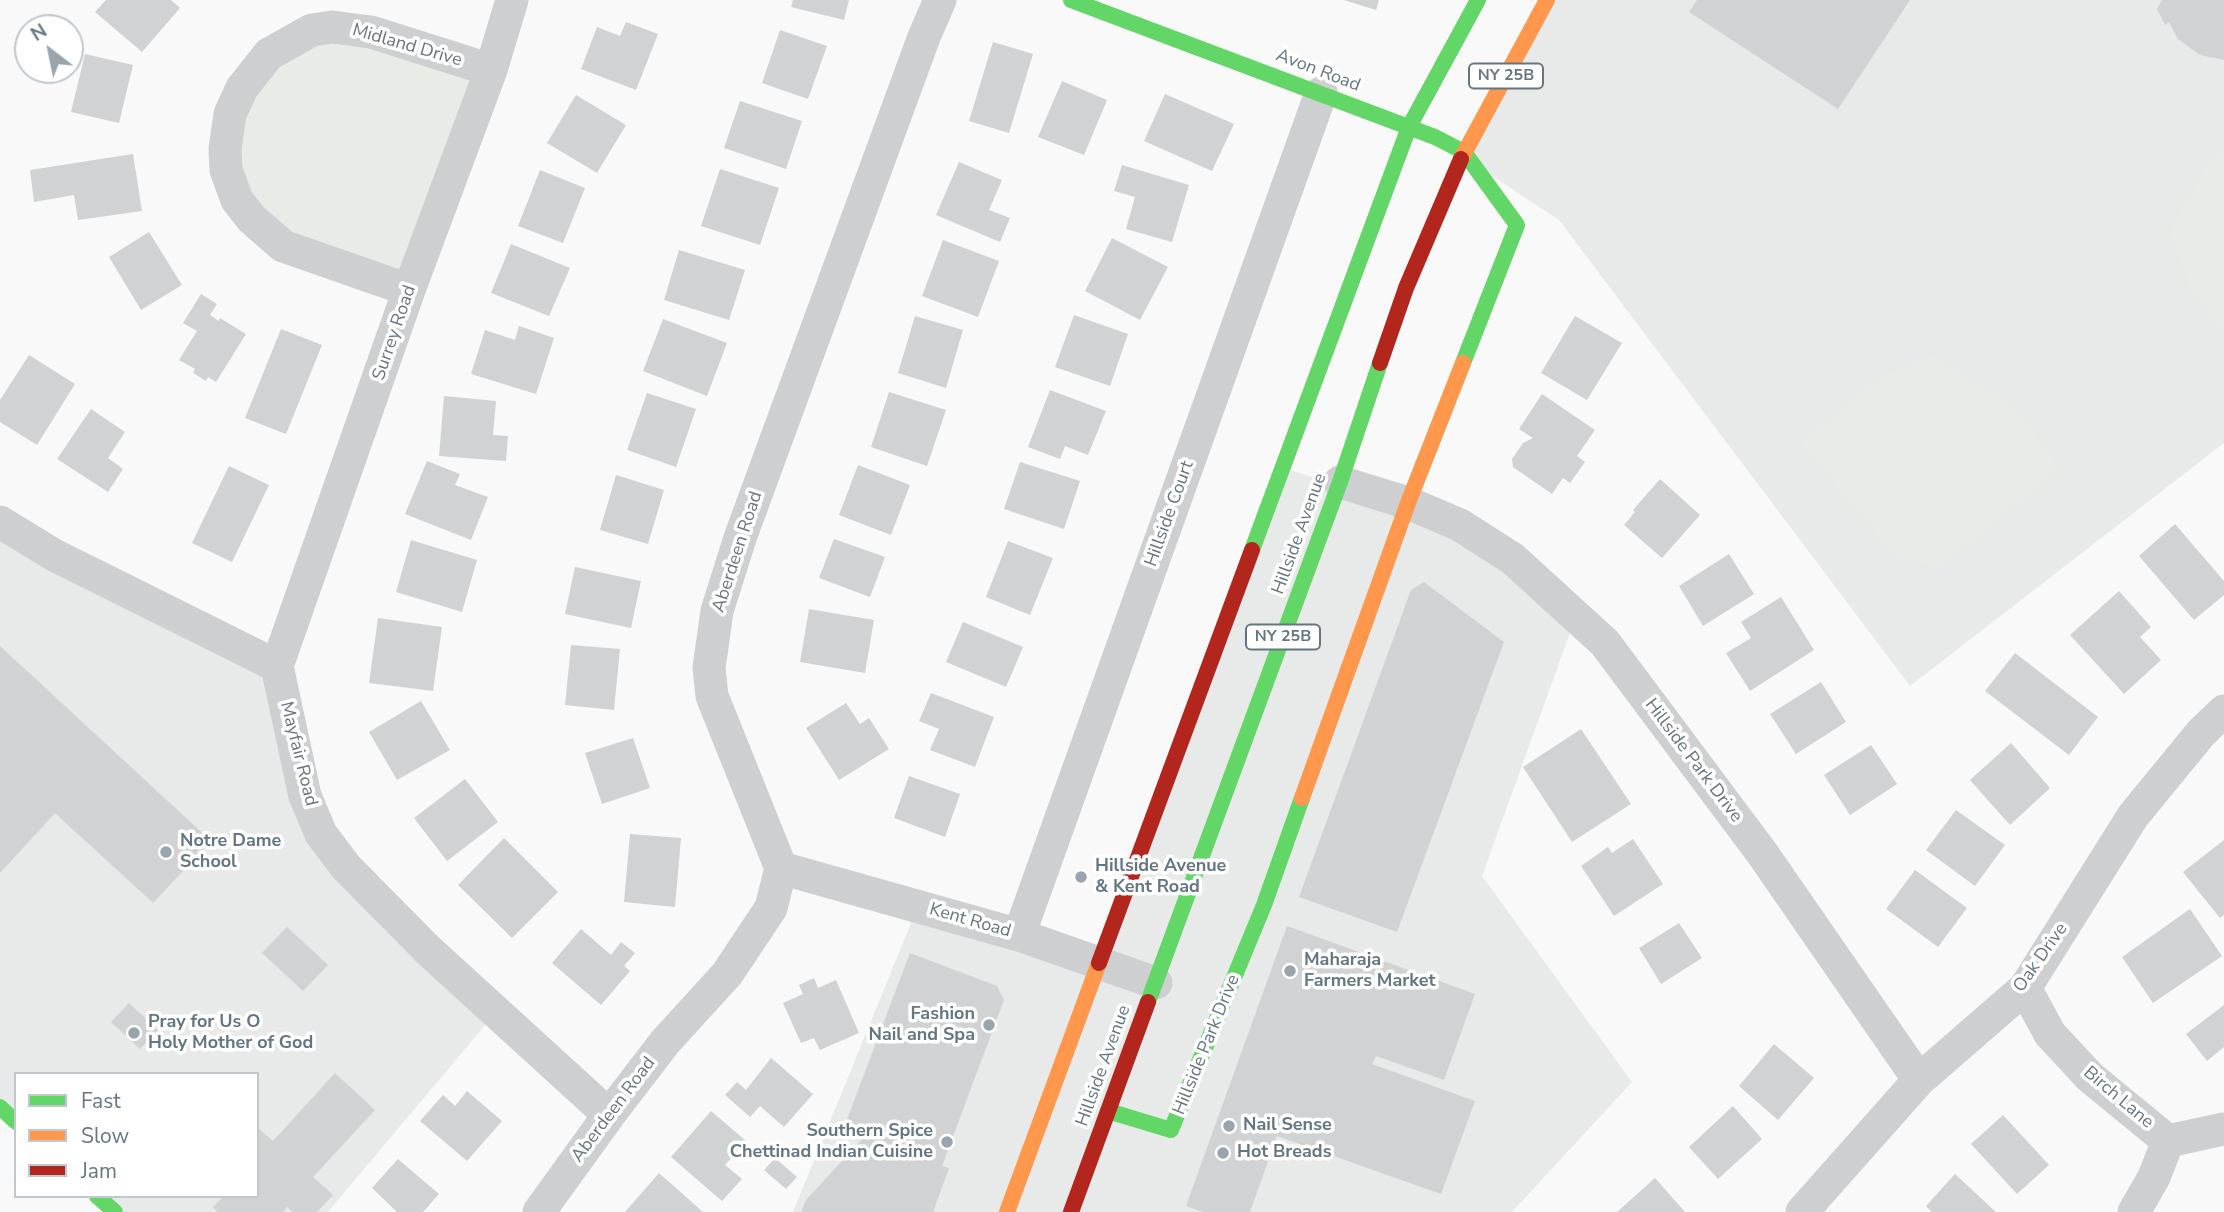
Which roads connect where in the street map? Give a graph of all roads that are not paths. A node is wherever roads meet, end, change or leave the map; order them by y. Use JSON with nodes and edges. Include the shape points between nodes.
{"nodes":[{"id":1,"x":512,"y":0,"type":"edge"},
{"id":2,"x":940,"y":0,"type":"edge"},
{"id":3,"x":1071,"y":0,"type":"edge"},
{"id":4,"x":1478,"y":0,"type":"edge"},
{"id":5,"x":1547,"y":0,"type":"edge"},
{"id":6,"x":491,"y":70,"type":"junction"},
{"id":7,"x":1321,"y":93,"type":"junction"},
{"id":8,"x":1409,"y":127,"type":"junction"},
{"id":9,"x":1464,"y":152,"type":"junction"},
{"id":10,"x":1517,"y":225,"type":"joint"},
{"id":11,"x":410,"y":290,"type":"junction"},
{"id":12,"x":1340,"y":482,"type":"junction"},
{"id":13,"x":1408,"y":503,"type":"junction"},
{"id":14,"x":0,"y":522,"type":"edge"},
{"id":15,"x":277,"y":666,"type":"junction"},
{"id":16,"x":2224,"y":711,"type":"edge"},
{"id":17,"x":781,"y":868,"type":"junction"},
{"id":18,"x":1019,"y":935,"type":"junction"},
{"id":19,"x":1099,"y":964,"type":"junction"},
{"id":20,"x":1156,"y":983,"type":"junction"},
{"id":21,"x":2025,"y":988,"type":"junction"},
{"id":22,"x":1919,"y":1080,"type":"junction"},
{"id":23,"x":0,"y":1107,"type":"edge"},
{"id":24,"x":1108,"y":1111,"type":"junction"},
{"id":25,"x":609,"y":1115,"type":"junction"},
{"id":26,"x":14,"y":1120,"type":"edge"},
{"id":27,"x":2224,"y":1129,"type":"edge"},
{"id":28,"x":2168,"y":1140,"type":"junction"},
{"id":29,"x":99,"y":1198,"type":"edge"},
{"id":30,"x":115,"y":1212,"type":"edge"},
{"id":31,"x":540,"y":1212,"type":"edge"},
{"id":32,"x":1007,"y":1212,"type":"edge"},
{"id":33,"x":1071,"y":1212,"type":"edge"},
{"id":34,"x":1802,"y":1212,"type":"edge"},
{"id":35,"x":2134,"y":1212,"type":"edge"}],
"edges":[{"from":1,"to":6,"type":"street","name":"Surrey Road"},
{"from":2,"to":17,"type":"street","name":"Aberdeen Road","via":[[717,611],[709,668],[712,696]]},
{"from":3,"to":7,"type":"main road","name":"Avon Road"},
{"from":4,"to":8,"type":"main road","number":"NY 25B"},
{"from":5,"to":9,"type":"main road","name":"Hillside Avenue","number":"NY 25B"},
{"from":6,"to":11,"type":"street","name":"Surrey Road"},
{"from":6,"to":11,"type":"street","name":"Midland Drive","via":[[371,32],[332,27],[312,30],[269,54],[242,88],[230,114],[226,170],[237,200],[252,219],[283,246]]},
{"from":7,"to":8,"type":"main road","name":"Avon Road"},
{"from":7,"to":18,"type":"street","name":"Hillside Court"},
{"from":8,"to":9,"type":"main road","name":"Avon Road"},
{"from":8,"to":19,"type":"main road","number":"NY 25B"},
{"from":9,"to":10,"type":"main road","name":"Avon Road"},
{"from":9,"to":12,"type":"main road","name":"Hillside Avenue","number":"NY 25B","via":[[1406,288]]},
{"from":10,"to":13,"type":"main road","name":"Hillside Park Drive"},
{"from":11,"to":15,"type":"street","name":"Surrey Road"},
{"from":12,"to":13,"type":"street","name":"Hillside Park Drive"},
{"from":12,"to":20,"type":"main road","name":"Hillside Avenue","number":"NY 25B"},
{"from":13,"to":22,"type":"street","name":"Hillside Park Drive","via":[[1460,525],[1513,559],[1605,643],[1762,853]]},
{"from":13,"to":24,"type":"main road","name":"Hillside Park Drive","via":[[1264,905],[1171,1130]]},
{"from":14,"to":15,"type":"street","via":[[54,555]]},
{"from":15,"to":25,"type":"street","name":"Mayfair Road","via":[[305,796],[321,834],[346,867],[428,950]]},
{"from":16,"to":21,"type":"street","name":"Oak Drive","via":[[2133,816]]},
{"from":17,"to":18,"type":"street","name":"Kent Road"},
{"from":17,"to":25,"type":"street","name":"Aberdeen Road","via":[[771,908],[727,974],[665,1042]]},
{"from":18,"to":19,"type":"street","name":"Kent Road"},
{"from":19,"to":20,"type":"street","name":"Kent Road"},
{"from":19,"to":32,"type":"main road","number":"NY 25B"},
{"from":20,"to":24,"type":"main road","name":"Hillside Avenue","number":"NY 25B"},
{"from":21,"to":22,"type":"street","name":"Oak Drive"},
{"from":21,"to":28,"type":"street","name":"Birch Lane","via":[[2050,1034],[2090,1077]]},
{"from":22,"to":34,"type":"street","name":"Oak Drive"},
{"from":23,"to":26,"type":"main road"},
{"from":24,"to":33,"type":"main road","name":"Hillside Avenue","number":"NY 25B"},
{"from":25,"to":31,"type":"street","name":"Aberdeen Road"},
{"from":27,"to":28,"type":"street"},
{"from":28,"to":35,"type":"street","name":"Birch Lane"},
{"from":29,"to":30,"type":"main road"}]}
